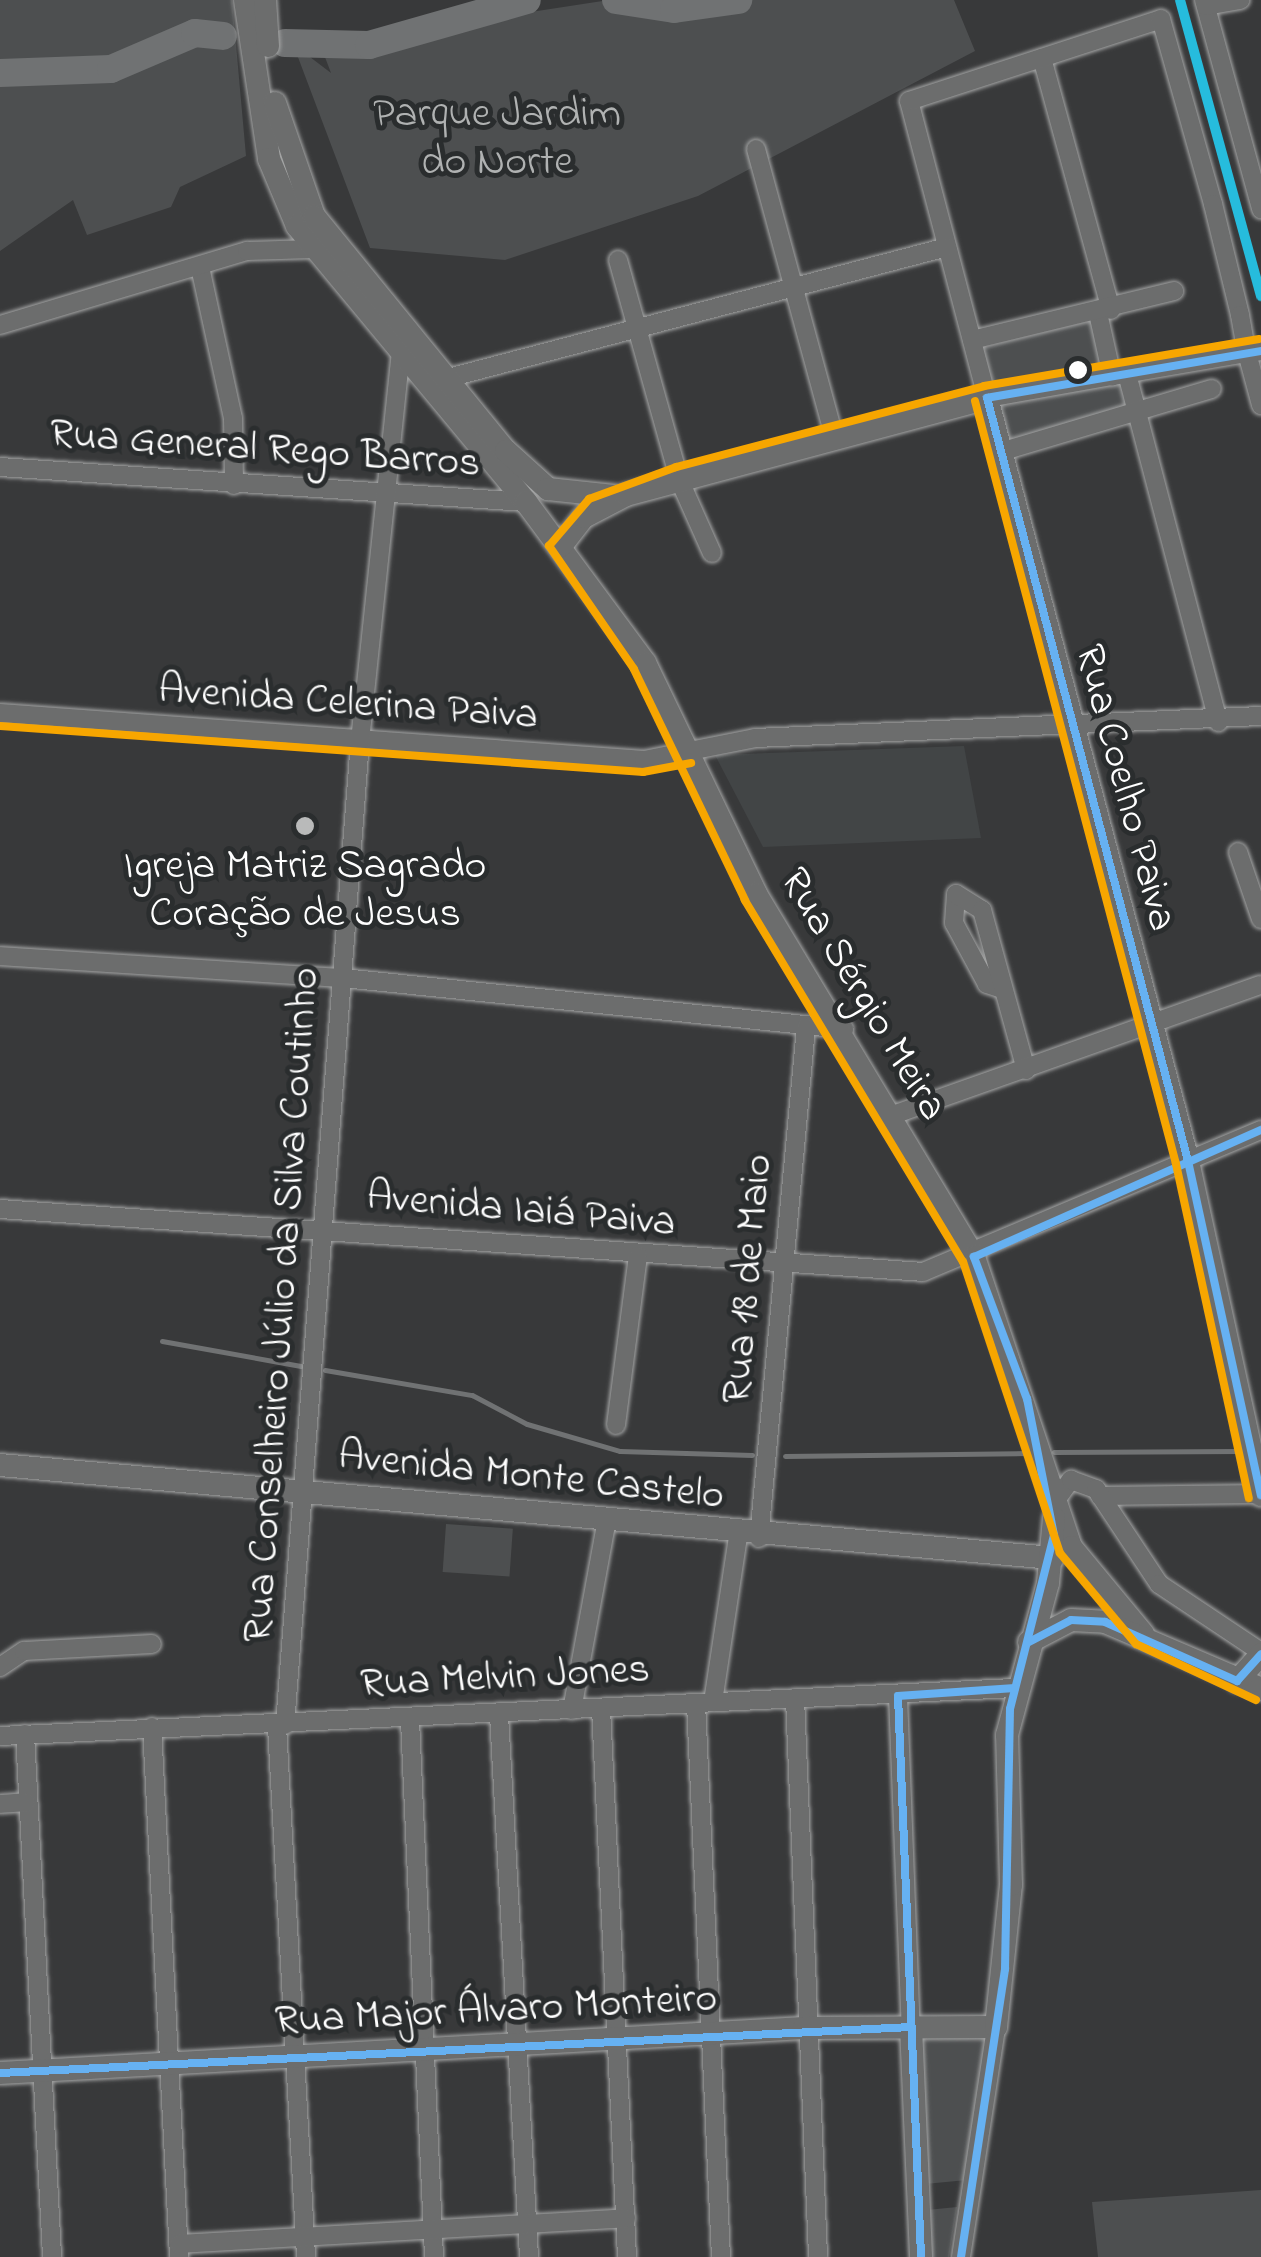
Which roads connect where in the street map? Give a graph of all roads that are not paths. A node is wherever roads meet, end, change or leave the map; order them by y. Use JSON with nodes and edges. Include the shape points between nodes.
{"nodes":[{"id":1,"x":246,"y":0,"type":"edge"},
{"id":2,"x":264,"y":0,"type":"edge"},
{"id":3,"x":1240,"y":0,"type":"edge"},
{"id":4,"x":1205,"y":3,"type":"edge"},
{"id":5,"x":1042,"y":58,"type":"junction"},
{"id":6,"x":756,"y":149,"type":"dead end"},
{"id":7,"x":1261,"y":209,"type":"edge"},
{"id":8,"x":947,"y":247,"type":"junction"},
{"id":9,"x":314,"y":249,"type":"junction"},
{"id":10,"x":618,"y":260,"type":"dead end"},
{"id":11,"x":200,"y":267,"type":"junction"},
{"id":12,"x":788,"y":285,"type":"junction"},
{"id":13,"x":1174,"y":290,"type":"dead end"},
{"id":14,"x":1104,"y":311,"type":"junction"},
{"id":15,"x":0,"y":325,"type":"edge"},
{"id":16,"x":638,"y":326,"type":"junction"},
{"id":17,"x":972,"y":340,"type":"junction"},
{"id":18,"x":1254,"y":352,"type":"edge"},
{"id":19,"x":400,"y":354,"type":"junction"},
{"id":20,"x":1120,"y":375,"type":"junction"},
{"id":21,"x":448,"y":378,"type":"junction"},
{"id":22,"x":1212,"y":390,"type":"dead end"},
{"id":23,"x":987,"y":398,"type":"junction"},
{"id":24,"x":1261,"y":404,"type":"edge"},
{"id":25,"x":1137,"y":413,"type":"junction"},
{"id":26,"x":834,"y":437,"type":"junction"},
{"id":27,"x":1000,"y":452,"type":"junction"},
{"id":28,"x":0,"y":467,"type":"edge"},
{"id":29,"x":680,"y":479,"type":"junction"},
{"id":30,"x":234,"y":485,"type":"junction"},
{"id":31,"x":626,"y":494,"type":"junction"},
{"id":32,"x":382,"y":496,"type":"junction"},
{"id":33,"x":526,"y":502,"type":"junction"},
{"id":34,"x":561,"y":546,"type":"junction"},
{"id":35,"x":712,"y":553,"type":"dead end"},
{"id":36,"x":0,"y":713,"type":"edge"},
{"id":37,"x":1261,"y":716,"type":"edge"},
{"id":38,"x":1218,"y":722,"type":"junction"},
{"id":39,"x":1066,"y":726,"type":"junction"},
{"id":40,"x":360,"y":741,"type":"junction"},
{"id":41,"x":690,"y":751,"type":"junction"},
{"id":42,"x":1238,"y":852,"type":"dead end"},
{"id":43,"x":1261,"y":919,"type":"edge"},
{"id":44,"x":0,"y":956,"type":"edge"},
{"id":45,"x":343,"y":978,"type":"junction"},
{"id":46,"x":1261,"y":985,"type":"edge"},
{"id":47,"x":1002,"y":989,"type":"junction"},
{"id":48,"x":806,"y":1027,"type":"junction"},
{"id":49,"x":1149,"y":1028,"type":"junction"},
{"id":50,"x":844,"y":1030,"type":"junction"},
{"id":51,"x":1026,"y":1070,"type":"junction"},
{"id":52,"x":893,"y":1115,"type":"junction"},
{"id":53,"x":1261,"y":1130,"type":"edge"},
{"id":54,"x":1188,"y":1161,"type":"junction"},
{"id":55,"x":0,"y":1208,"type":"edge"},
{"id":56,"x":322,"y":1230,"type":"junction"},
{"id":57,"x":638,"y":1256,"type":"junction"},
{"id":58,"x":974,"y":1257,"type":"junction"},
{"id":59,"x":787,"y":1268,"type":"junction"},
{"id":60,"x":616,"y":1425,"type":"dead end"},
{"id":61,"x":0,"y":1465,"type":"edge"},
{"id":62,"x":305,"y":1490,"type":"junction"},
{"id":63,"x":1261,"y":1494,"type":"edge"},
{"id":64,"x":1100,"y":1496,"type":"junction"},
{"id":65,"x":1054,"y":1505,"type":"junction"},
{"id":66,"x":606,"y":1525,"type":"junction"},
{"id":67,"x":749,"y":1537,"type":"junction"},
{"id":68,"x":1054,"y":1558,"type":"junction"},
{"id":69,"x":1143,"y":1634,"type":"junction"},
{"id":70,"x":1029,"y":1642,"type":"junction"},
{"id":71,"x":152,"y":1644,"type":"dead end"},
{"id":72,"x":1261,"y":1653,"type":"edge"},
{"id":73,"x":0,"y":1667,"type":"edge"},
{"id":74,"x":1237,"y":1681,"type":"junction"},
{"id":75,"x":1014,"y":1688,"type":"junction"},
{"id":76,"x":1261,"y":1689,"type":"edge"},
{"id":77,"x":898,"y":1696,"type":"junction"},
{"id":78,"x":796,"y":1698,"type":"junction"},
{"id":79,"x":704,"y":1702,"type":"junction"},
{"id":80,"x":601,"y":1708,"type":"junction"},
{"id":81,"x":572,"y":1710,"type":"junction"},
{"id":82,"x":500,"y":1714,"type":"junction"},
{"id":83,"x":410,"y":1720,"type":"junction"},
{"id":84,"x":281,"y":1725,"type":"junction"},
{"id":85,"x":152,"y":1727,"type":"junction"},
{"id":86,"x":25,"y":1734,"type":"junction"},
{"id":87,"x":0,"y":1736,"type":"edge"},
{"id":88,"x":26,"y":1802,"type":"junction"},
{"id":89,"x":0,"y":1804,"type":"edge"},
{"id":90,"x":910,"y":2026,"type":"junction"},
{"id":91,"x":996,"y":2027,"type":"junction"},
{"id":92,"x":804,"y":2028,"type":"junction"},
{"id":93,"x":711,"y":2039,"type":"junction"},
{"id":94,"x":616,"y":2044,"type":"junction"},
{"id":95,"x":523,"y":2049,"type":"junction"},
{"id":96,"x":423,"y":2053,"type":"junction"},
{"id":97,"x":297,"y":2060,"type":"junction"},
{"id":98,"x":169,"y":2066,"type":"junction"},
{"id":99,"x":43,"y":2070,"type":"junction"},
{"id":100,"x":0,"y":2073,"type":"edge"},
{"id":101,"x":626,"y":2218,"type":"junction"},
{"id":102,"x":528,"y":2224,"type":"junction"},
{"id":103,"x":433,"y":2231,"type":"junction"},
{"id":104,"x":304,"y":2236,"type":"junction"},
{"id":105,"x":179,"y":2250,"type":"edge"},
{"id":106,"x":52,"y":2257,"type":"edge"},
{"id":107,"x":306,"y":2257,"type":"edge"},
{"id":108,"x":434,"y":2257,"type":"edge"},
{"id":109,"x":529,"y":2257,"type":"edge"},
{"id":110,"x":627,"y":2257,"type":"edge"},
{"id":111,"x":721,"y":2257,"type":"edge"},
{"id":112,"x":818,"y":2257,"type":"edge"},
{"id":113,"x":921,"y":2257,"type":"edge"},
{"id":114,"x":961,"y":2257,"type":"edge"}],
"edges":[{"from":1,"to":9,"type":"main road","name":"Rua Sérgio Meira","via":[[269,159]]},
{"from":2,"to":21,"type":"main road","via":[[289,163],[314,216]]},
{"from":3,"to":4,"type":"street"},
{"from":4,"to":7,"type":"street"},
{"from":5,"to":8,"type":"street","name":"Rua Coelho Paiva","via":[[909,101]]},
{"from":5,"to":14,"type":"street"},
{"from":5,"to":18,"type":"street","via":[[1161,19]]},
{"from":6,"to":12,"type":"street"},
{"from":8,"to":12,"type":"street"},
{"from":8,"to":17,"type":"street","name":"Rua Coelho Paiva"},
{"from":9,"to":11,"type":"street","via":[[247,251]]},
{"from":9,"to":19,"type":"main road","name":"Rua Sérgio Meira"},
{"from":10,"to":16,"type":"street"},
{"from":11,"to":15,"type":"street"},
{"from":11,"to":30,"type":"street","via":[[233,418]]},
{"from":12,"to":16,"type":"street"},
{"from":12,"to":26,"type":"street"},
{"from":13,"to":14,"type":"street"},
{"from":14,"to":17,"type":"street"},
{"from":14,"to":20,"type":"street"},
{"from":16,"to":21,"type":"street"},
{"from":16,"to":29,"type":"street"},
{"from":17,"to":23,"type":"street","name":"Rua Coelho Paiva"},
{"from":18,"to":20,"type":"street"},
{"from":18,"to":24,"type":"street"},
{"from":19,"to":32,"type":"street","name":"Rua Conselheiro Júlio da Silva Coutinho"},
{"from":19,"to":33,"type":"main road","name":"Rua Sérgio Meira"},
{"from":20,"to":23,"type":"street"},
{"from":20,"to":25,"type":"street"},
{"from":21,"to":31,"type":"main road","via":[[548,489]]},
{"from":22,"to":25,"type":"street"},
{"from":23,"to":26,"type":"main road"},
{"from":23,"to":27,"type":"main road","name":"Rua Coelho Paiva"},
{"from":25,"to":27,"type":"street"},
{"from":25,"to":38,"type":"street"},
{"from":26,"to":29,"type":"main road"},
{"from":27,"to":39,"type":"main road","name":"Rua Coelho Paiva"},
{"from":28,"to":30,"type":"street","name":"Rua General Rego Barros"},
{"from":29,"to":31,"type":"main road"},
{"from":29,"to":35,"type":"street"},
{"from":30,"to":32,"type":"street","name":"Rua General Rego Barros"},
{"from":31,"to":34,"type":"main road","via":[[584,517]]},
{"from":32,"to":33,"type":"street","name":"Rua General Rego Barros"},
{"from":32,"to":40,"type":"street","name":"Rua Conselheiro Júlio da Silva Coutinho"},
{"from":33,"to":34,"type":"main road","name":"Rua Sérgio Meira"},
{"from":34,"to":41,"type":"main road","name":"Rua Sérgio Meira","via":[[628,636]]},
{"from":36,"to":40,"type":"street","name":"Avenida Celerina Paiva"},
{"from":37,"to":38,"type":"street","name":"Avenida Celerina Paiva"},
{"from":38,"to":39,"type":"street","name":"Avenida Celerina Paiva"},
{"from":39,"to":41,"type":"street","name":"Avenida Celerina Paiva","via":[[755,738]]},
{"from":39,"to":49,"type":"main road","name":"Rua Coelho Paiva"},
{"from":40,"to":41,"type":"street","name":"Avenida Celerina Paiva","via":[[644,760]]},
{"from":40,"to":45,"type":"street","name":"Rua Conselheiro Júlio da Silva Coutinho"},
{"from":41,"to":50,"type":"main road","name":"Rua Sérgio Meira","via":[[756,894]]},
{"from":42,"to":43,"type":"street"},
{"from":44,"to":45,"type":"street"},
{"from":45,"to":48,"type":"street"},
{"from":45,"to":56,"type":"street","name":"Rua Conselheiro Júlio da Silva Coutinho"},
{"from":46,"to":49,"type":"street"},
{"from":47,"to":47,"type":"street","via":[[987,984],[954,923],[956,894],[966,892],[982,910]]},
{"from":47,"to":51,"type":"street"},
{"from":48,"to":50,"type":"street"},
{"from":48,"to":59,"type":"street","name":"Rua 18 de Maio"},
{"from":49,"to":51,"type":"street"},
{"from":49,"to":54,"type":"main road","name":"Rua Coelho Paiva"},
{"from":50,"to":52,"type":"main road","name":"Rua Sérgio Meira"},
{"from":51,"to":52,"type":"street"},
{"from":52,"to":58,"type":"main road","name":"Rua Sérgio Meira"},
{"from":53,"to":54,"type":"street","name":"Avenida Iaiá Paiva"},
{"from":54,"to":58,"type":"street","name":"Avenida Iaiá Paiva"},
{"from":54,"to":63,"type":"main road","name":"Rua Coelho Paiva"},
{"from":55,"to":56,"type":"street","name":"Avenida Iaiá Paiva"},
{"from":56,"to":57,"type":"street","name":"Avenida Iaiá Paiva"},
{"from":56,"to":62,"type":"street","name":"Rua Conselheiro Júlio da Silva Coutinho"},
{"from":57,"to":59,"type":"street","name":"Avenida Iaiá Paiva"},
{"from":57,"to":60,"type":"street"},
{"from":58,"to":59,"type":"street","name":"Avenida Iaiá Paiva","via":[[924,1272]]},
{"from":58,"to":65,"type":"main road","name":"Rua Sérgio Meira"},
{"from":59,"to":67,"type":"street","name":"Rua 18 de Maio"},
{"from":61,"to":62,"type":"main road","name":"Avenida Monte Castelo"},
{"from":62,"to":66,"type":"main road","name":"Avenida Monte Castelo"},
{"from":62,"to":84,"type":"street","name":"Rua Conselheiro Júlio da Silva Coutinho"},
{"from":63,"to":64,"type":"street"},
{"from":64,"to":65,"type":"street","via":[[1072,1480]]},
{"from":64,"to":72,"type":"street","via":[[1159,1584]]},
{"from":65,"to":68,"type":"main road"},
{"from":65,"to":69,"type":"main road","via":[[1092,1580]]},
{"from":66,"to":67,"type":"main road","name":"Avenida Monte Castelo"},
{"from":66,"to":81,"type":"street"},
{"from":67,"to":68,"type":"main road","name":"Avenida Monte Castelo"},
{"from":67,"to":79,"type":"street","name":"Rua 18 de Maio"},
{"from":68,"to":70,"type":"main road"},
{"from":69,"to":70,"type":"main road","via":[[1076,1619]]},
{"from":69,"to":74,"type":"main road"},
{"from":70,"to":75,"type":"main road"},
{"from":71,"to":73,"type":"street","via":[[24,1651]]},
{"from":72,"to":74,"type":"main road"},
{"from":74,"to":76,"type":"main road"},
{"from":75,"to":77,"type":"street","name":"Rua Melvin Jones"},
{"from":75,"to":91,"type":"main road","via":[[1012,1885]]},
{"from":77,"to":78,"type":"street","name":"Rua Melvin Jones"},
{"from":77,"to":90,"type":"street"},
{"from":78,"to":79,"type":"street","name":"Rua Melvin Jones"},
{"from":78,"to":92,"type":"street"},
{"from":79,"to":80,"type":"street","name":"Rua Melvin Jones"},
{"from":79,"to":93,"type":"street","name":"Rua 18 de Maio"},
{"from":80,"to":81,"type":"street","name":"Rua Melvin Jones"},
{"from":80,"to":94,"type":"street"},
{"from":81,"to":82,"type":"street","name":"Rua Melvin Jones"},
{"from":82,"to":83,"type":"street","name":"Rua Melvin Jones"},
{"from":82,"to":95,"type":"street"},
{"from":83,"to":84,"type":"street","name":"Rua Melvin Jones"},
{"from":83,"to":96,"type":"street"},
{"from":84,"to":85,"type":"street","name":"Rua Melvin Jones"},
{"from":84,"to":97,"type":"street","name":"Rua Conselheiro Júlio da Silva Coutinho"},
{"from":85,"to":86,"type":"street","name":"Rua Melvin Jones"},
{"from":85,"to":98,"type":"street"},
{"from":86,"to":87,"type":"street","name":"Rua Melvin Jones"},
{"from":86,"to":88,"type":"street"},
{"from":88,"to":89,"type":"street"},
{"from":88,"to":99,"type":"street"},
{"from":90,"to":91,"type":"main road","name":"Rua Major Álvaro Monteiro"},
{"from":90,"to":92,"type":"main road","name":"Rua Major Álvaro Monteiro"},
{"from":90,"to":113,"type":"main road"},
{"from":91,"to":114,"type":"street"},
{"from":92,"to":93,"type":"main road","name":"Rua Major Álvaro Monteiro"},
{"from":92,"to":112,"type":"street"},
{"from":93,"to":94,"type":"main road","name":"Rua Major Álvaro Monteiro"},
{"from":93,"to":111,"type":"street","name":"Rua 18 de Maio"},
{"from":94,"to":95,"type":"main road","name":"Rua Major Álvaro Monteiro"},
{"from":94,"to":101,"type":"street"},
{"from":95,"to":96,"type":"main road","name":"Rua Major Álvaro Monteiro"},
{"from":95,"to":102,"type":"street"},
{"from":96,"to":97,"type":"main road","name":"Rua Major Álvaro Monteiro"},
{"from":96,"to":103,"type":"street"},
{"from":97,"to":98,"type":"main road","name":"Rua Major Álvaro Monteiro"},
{"from":97,"to":104,"type":"street","name":"Rua Conselheiro Júlio da Silva Coutinho"},
{"from":98,"to":99,"type":"main road","name":"Rua Major Álvaro Monteiro"},
{"from":98,"to":105,"type":"street"},
{"from":99,"to":100,"type":"main road","name":"Rua Major Álvaro Monteiro"},
{"from":99,"to":106,"type":"street"},
{"from":101,"to":102,"type":"street"},
{"from":101,"to":110,"type":"street"},
{"from":102,"to":103,"type":"street"},
{"from":102,"to":109,"type":"street"},
{"from":103,"to":104,"type":"street"},
{"from":103,"to":108,"type":"street"},
{"from":104,"to":105,"type":"street"},
{"from":104,"to":107,"type":"street","name":"Rua Conselheiro Júlio da Silva Coutinho"}]}
